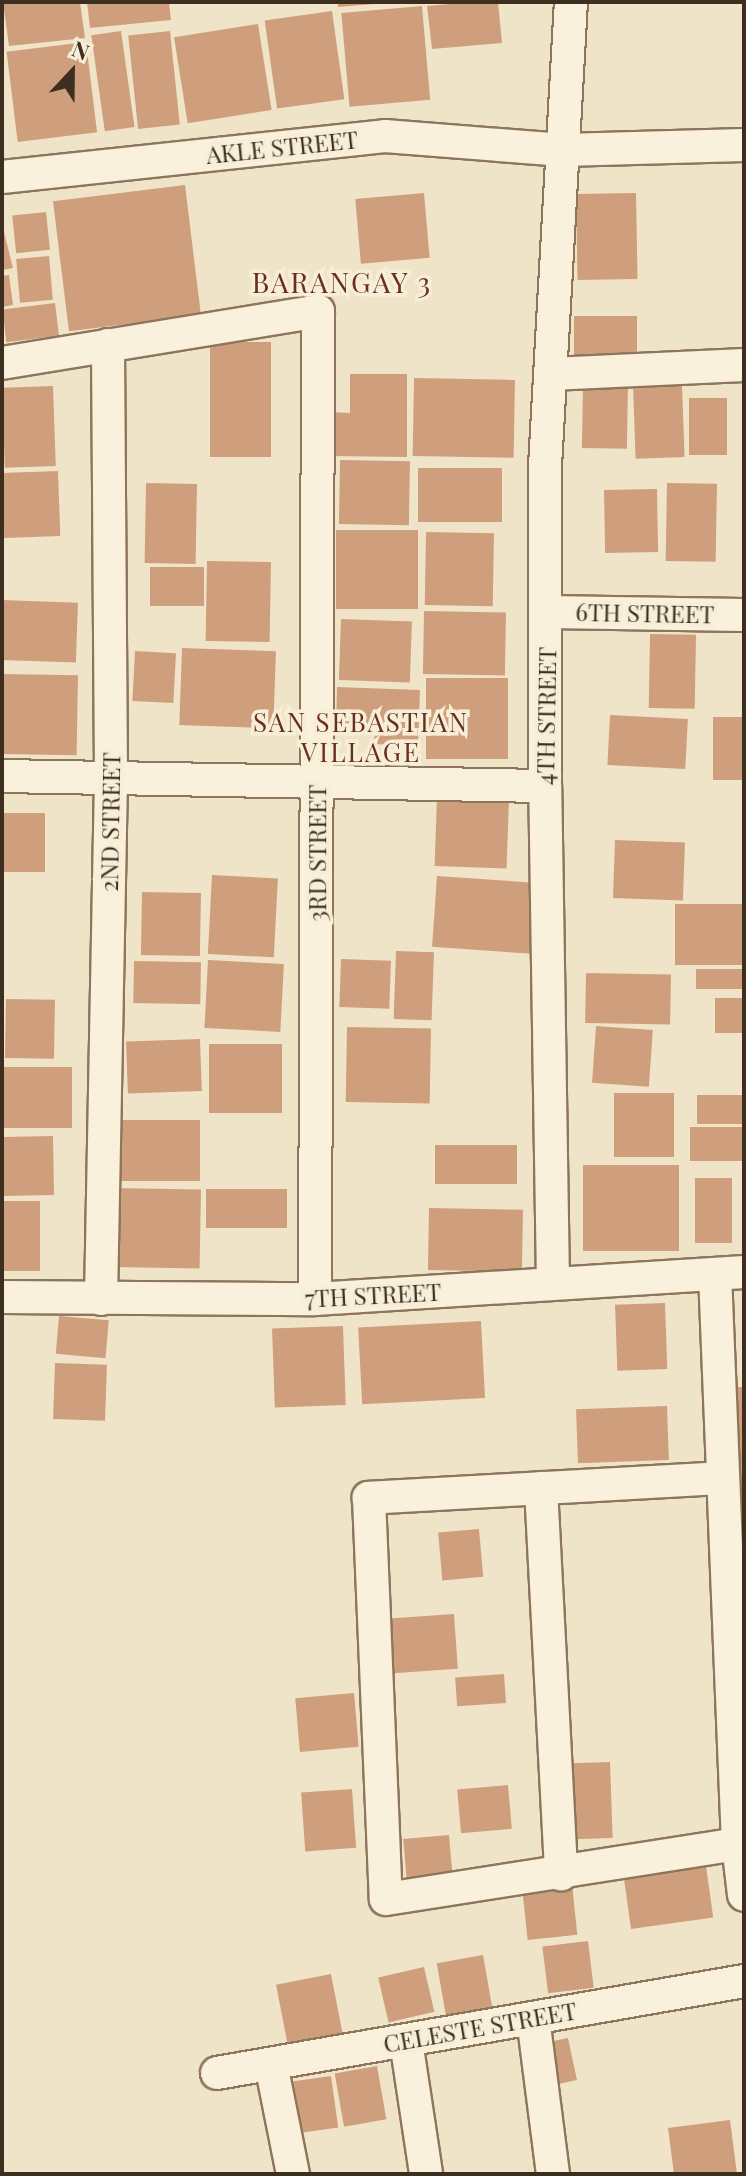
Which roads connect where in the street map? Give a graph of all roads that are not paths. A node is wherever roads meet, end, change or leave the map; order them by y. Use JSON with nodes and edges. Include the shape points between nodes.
{"nodes":[{"id":1,"x":571,"y":2,"type":"edge"},
{"id":2,"x":744,"y":145,"type":"edge"},
{"id":3,"x":563,"y":150,"type":"junction"},
{"id":4,"x":2,"y":177,"type":"edge"},
{"id":5,"x":108,"y":345,"type":"junction"},
{"id":6,"x":2,"y":363,"type":"edge"},
{"id":7,"x":744,"y":365,"type":"edge"},
{"id":8,"x":551,"y":374,"type":"junction"},
{"id":9,"x":547,"y":612,"type":"junction"},
{"id":10,"x":744,"y":615,"type":"edge"},
{"id":11,"x":2,"y":776,"type":"edge"},
{"id":12,"x":111,"y":777,"type":"junction"},
{"id":13,"x":317,"y":782,"type":"junction"},
{"id":14,"x":545,"y":786,"type":"junction"},
{"id":15,"x":730,"y":1273,"type":"edge"},
{"id":16,"x":553,"y":1283,"type":"junction"},
{"id":17,"x":2,"y":1297,"type":"edge"},
{"id":18,"x":101,"y":1299,"type":"junction"},
{"id":19,"x":315,"y":1299,"type":"junction"},
{"id":20,"x":722,"y":1478,"type":"junction"},
{"id":21,"x":541,"y":1488,"type":"junction"},
{"id":22,"x":738,"y":1844,"type":"junction"},
{"id":23,"x":561,"y":1874,"type":"junction"},
{"id":24,"x":744,"y":1895,"type":"edge"},
{"id":25,"x":744,"y":1981,"type":"edge"},
{"id":26,"x":533,"y":2018,"type":"junction"},
{"id":27,"x":406,"y":2041,"type":"junction"},
{"id":28,"x":271,"y":2064,"type":"junction"},
{"id":29,"x":217,"y":2073,"type":"dead end"},
{"id":30,"x":293,"y":2174,"type":"edge"},
{"id":31,"x":426,"y":2174,"type":"edge"},
{"id":32,"x":553,"y":2174,"type":"edge"}],
"edges":[{"from":1,"to":3,"type":"street","name":"4TH STREET"},
{"from":2,"to":3,"type":"street","name":"AKLE STREET"},
{"from":3,"to":4,"type":"street","name":"AKLE STREET","via":[[385,136]]},
{"from":3,"to":8,"type":"street","name":"4TH STREET"},
{"from":5,"to":6,"type":"street"},
{"from":5,"to":12,"type":"street","name":"2ND STREET"},
{"from":5,"to":13,"type":"street","name":"3RD STREET","via":[[318,311]]},
{"from":7,"to":8,"type":"street"},
{"from":8,"to":9,"type":"street","name":"4TH STREET","via":[[545,466]]},
{"from":9,"to":10,"type":"street","name":"6TH STREET"},
{"from":9,"to":14,"type":"street","name":"4TH STREET"},
{"from":11,"to":12,"type":"street"},
{"from":12,"to":13,"type":"street"},
{"from":12,"to":18,"type":"street","name":"2ND STREET"},
{"from":13,"to":14,"type":"street"},
{"from":13,"to":19,"type":"street","name":"3RD STREET"},
{"from":14,"to":16,"type":"street","name":"4TH STREET"},
{"from":15,"to":16,"type":"street","name":"7TH STREET"},
{"from":15,"to":20,"type":"street"},
{"from":16,"to":19,"type":"street","name":"7TH STREET"},
{"from":17,"to":18,"type":"street","name":"7TH STREET"},
{"from":18,"to":19,"type":"street","name":"7TH STREET"},
{"from":20,"to":21,"type":"street"},
{"from":20,"to":22,"type":"street"},
{"from":21,"to":23,"type":"street"},
{"from":21,"to":23,"type":"street","via":[[369,1498],[386,1899]]},
{"from":22,"to":23,"type":"street"},
{"from":22,"to":24,"type":"street"},
{"from":25,"to":26,"type":"street","name":"CELESTE STREET"},
{"from":26,"to":27,"type":"street","name":"CELESTE STREET"},
{"from":26,"to":32,"type":"street"},
{"from":27,"to":28,"type":"street","name":"CELESTE STREET"},
{"from":27,"to":31,"type":"street"},
{"from":28,"to":29,"type":"street","name":"CELESTE STREET"},
{"from":28,"to":30,"type":"street"}]}
